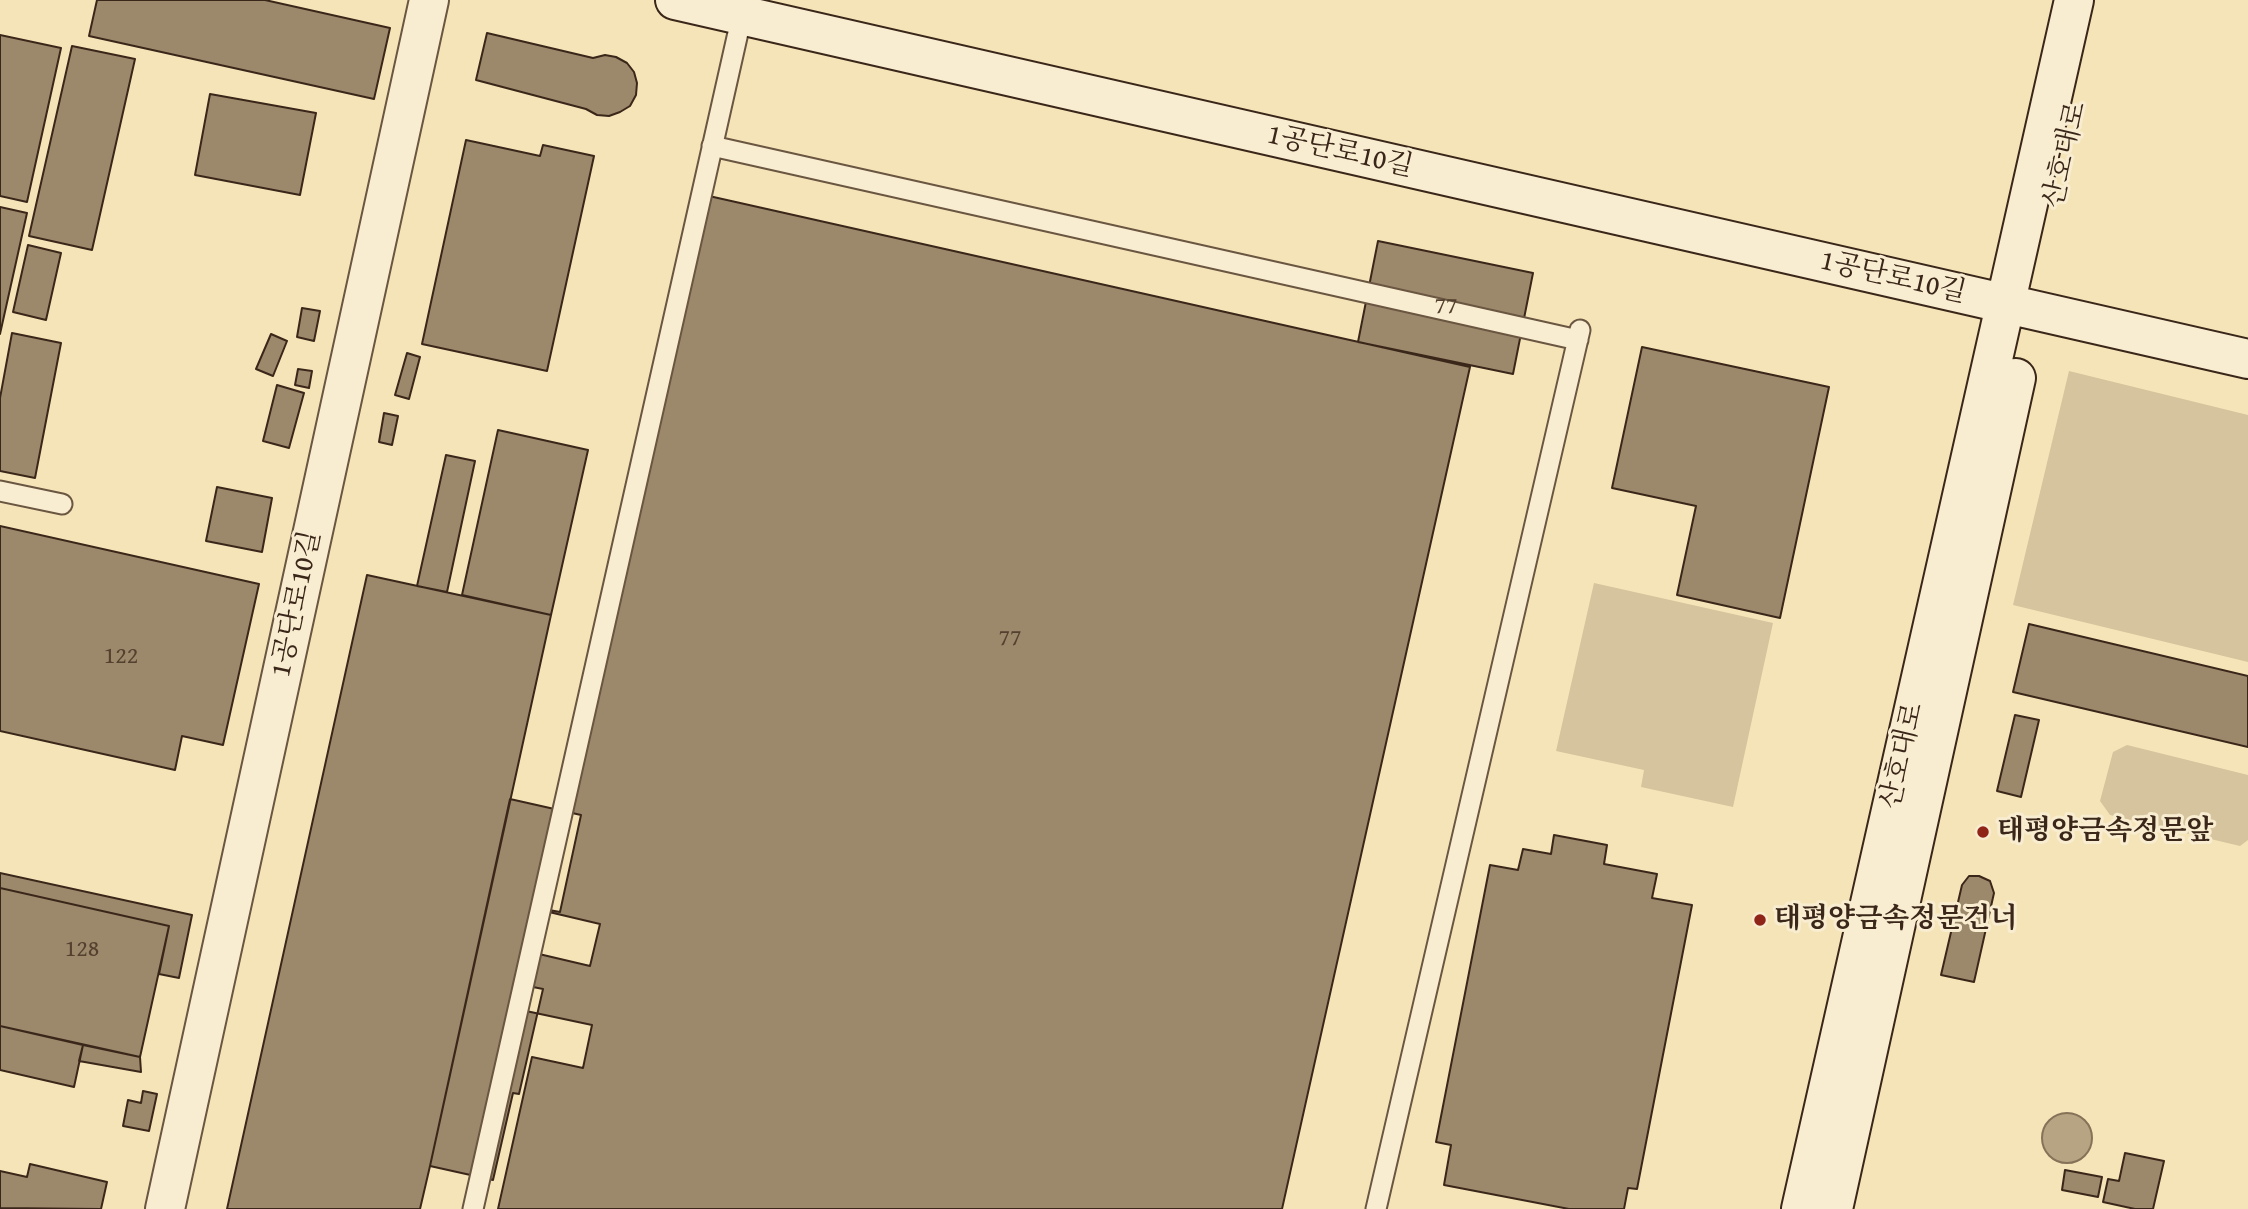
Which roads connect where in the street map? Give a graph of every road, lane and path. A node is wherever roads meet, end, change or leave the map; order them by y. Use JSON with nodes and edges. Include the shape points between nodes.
{"nodes":[{"id":1,"x":429,"y":0,"type":"edge"},
{"id":2,"x":675,"y":0,"type":"edge"},
{"id":3,"x":2074,"y":0,"type":"edge"},
{"id":4,"x":2101,"y":0,"type":"edge"},
{"id":5,"x":742,"y":15,"type":"junction"},
{"id":6,"x":712,"y":146,"type":"junction"},
{"id":7,"x":2018,"y":307,"type":"junction"},
{"id":8,"x":2248,"y":359,"type":"edge"},
{"id":9,"x":0,"y":491,"type":"edge"},
{"id":10,"x":62,"y":504,"type":"dead end"},
{"id":11,"x":165,"y":1209,"type":"edge"},
{"id":12,"x":473,"y":1209,"type":"edge"},
{"id":13,"x":1377,"y":1209,"type":"edge"},
{"id":14,"x":1801,"y":1209,"type":"edge"},
{"id":15,"x":1833,"y":1209,"type":"edge"}],
"edges":[{"from":1,"to":11,"type":"street","name":"1공단로10길"},
{"from":2,"to":5,"type":"street","name":"1공단로10길"},
{"from":3,"to":7,"type":"street","name":"산호대로"},
{"from":4,"to":7,"type":"street","name":"산호대로"},
{"from":5,"to":6,"type":"lane"},
{"from":5,"to":7,"type":"street","name":"1공단로10길"},
{"from":6,"to":12,"type":"lane"},
{"from":6,"to":13,"type":"lane","via":[[1579,335]]},
{"from":7,"to":8,"type":"street"},
{"from":7,"to":14,"type":"street","name":"산호대로"},
{"from":7,"to":15,"type":"street","name":"산호대로"},
{"from":9,"to":10,"type":"lane"}]}
